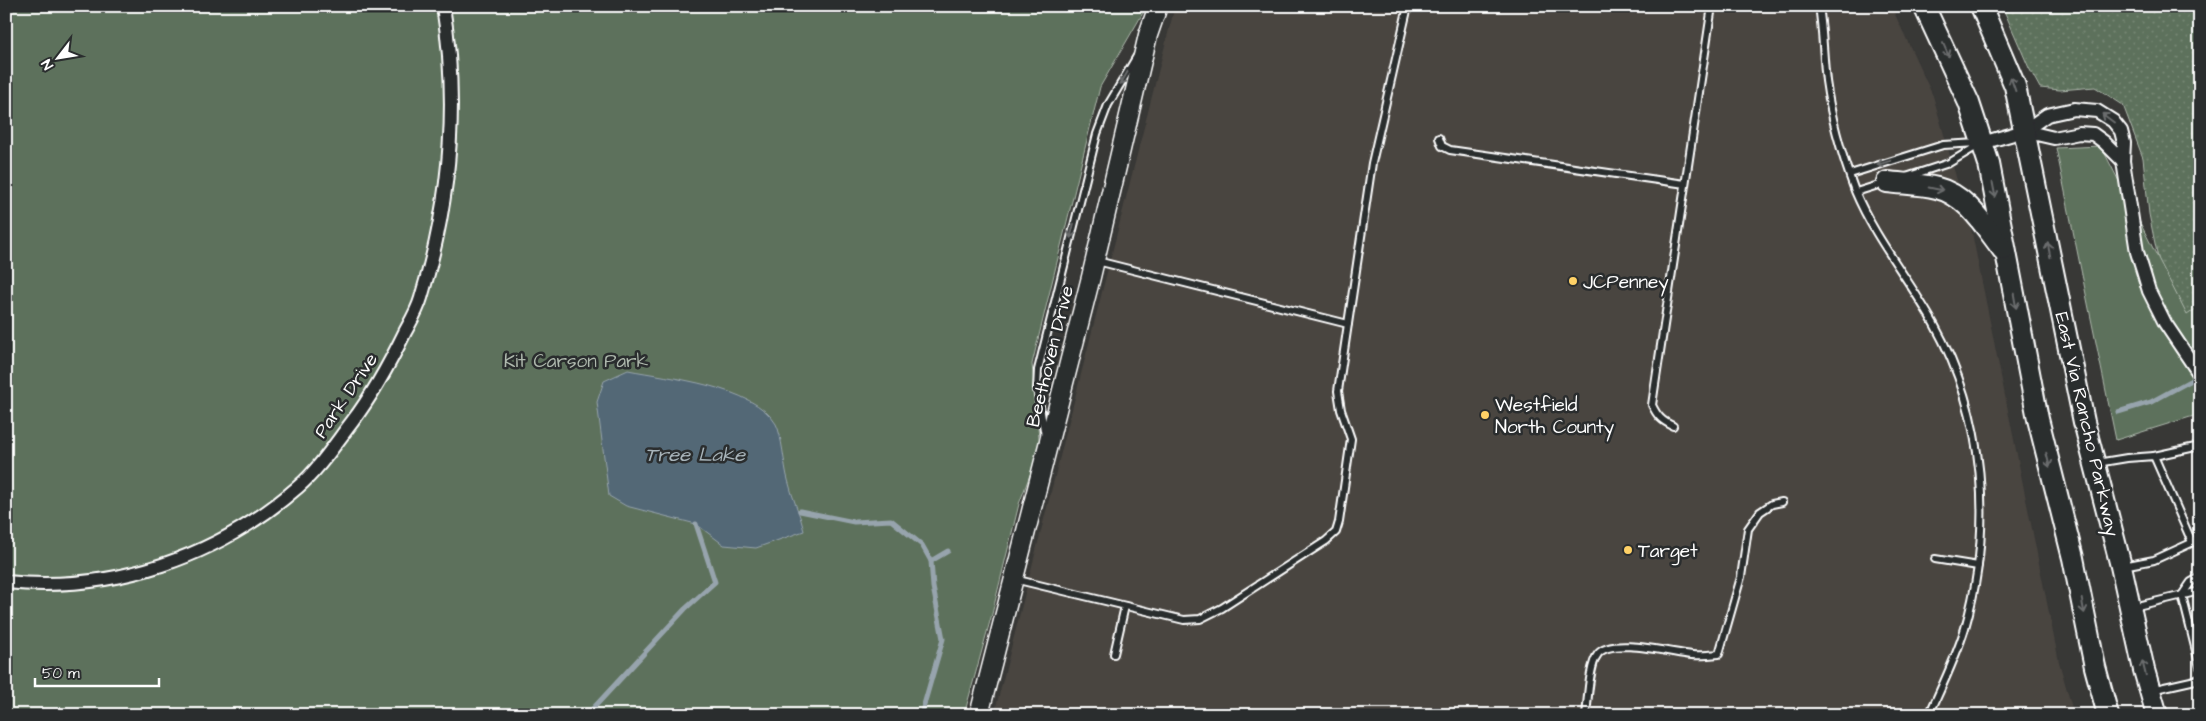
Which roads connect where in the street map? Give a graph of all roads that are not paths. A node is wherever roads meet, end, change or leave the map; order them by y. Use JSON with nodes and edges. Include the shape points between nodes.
{"nodes":[{"id":1,"x":443,"y":6,"type":"edge"},
{"id":2,"x":1158,"y":6,"type":"edge"},
{"id":3,"x":1408,"y":6,"type":"edge"},
{"id":4,"x":1712,"y":6,"type":"edge"},
{"id":5,"x":1819,"y":6,"type":"edge"},
{"id":6,"x":1924,"y":6,"type":"edge"},
{"id":7,"x":1981,"y":6,"type":"edge"},
{"id":8,"x":1148,"y":36,"type":"junction"},
{"id":9,"x":2024,"y":131,"type":"junction"},
{"id":10,"x":1439,"y":138,"type":"dead end"},
{"id":11,"x":1982,"y":143,"type":"junction"},
{"id":12,"x":2122,"y":161,"type":"junction"},
{"id":13,"x":1850,"y":174,"type":"junction"},
{"id":14,"x":1887,"y":182,"type":"junction"},
{"id":15,"x":1685,"y":184,"type":"junction"},
{"id":16,"x":1856,"y":192,"type":"junction"},
{"id":17,"x":2006,"y":254,"type":"junction"},
{"id":18,"x":1095,"y":261,"type":"junction"},
{"id":19,"x":1348,"y":324,"type":"junction"},
{"id":20,"x":2200,"y":375,"type":"edge"},
{"id":21,"x":1673,"y":426,"type":"dead end"},
{"id":22,"x":2200,"y":446,"type":"edge"},
{"id":23,"x":1047,"y":449,"type":"junction"},
{"id":24,"x":2154,"y":456,"type":"junction"},
{"id":25,"x":2095,"y":463,"type":"junction"},
{"id":26,"x":1782,"y":502,"type":"dead end"},
{"id":27,"x":2200,"y":539,"type":"edge"},
{"id":28,"x":2192,"y":542,"type":"junction"},
{"id":29,"x":1935,"y":559,"type":"dead end"},
{"id":30,"x":1978,"y":566,"type":"junction"},
{"id":31,"x":2122,"y":566,"type":"junction"},
{"id":32,"x":2200,"y":577,"type":"edge"},
{"id":33,"x":1013,"y":579,"type":"junction"},
{"id":34,"x":6,"y":582,"type":"edge"},
{"id":35,"x":2200,"y":591,"type":"edge"},
{"id":36,"x":2182,"y":595,"type":"junction"},
{"id":37,"x":1125,"y":606,"type":"junction"},
{"id":38,"x":2130,"y":607,"type":"junction"},
{"id":39,"x":1114,"y":654,"type":"dead end"},
{"id":40,"x":2200,"y":666,"type":"edge"},
{"id":41,"x":2200,"y":679,"type":"edge"},
{"id":42,"x":2150,"y":691,"type":"junction"},
{"id":43,"x":979,"y":715,"type":"edge"},
{"id":44,"x":1586,"y":715,"type":"edge"},
{"id":45,"x":1929,"y":715,"type":"edge"},
{"id":46,"x":2108,"y":715,"type":"edge"},
{"id":47,"x":2157,"y":715,"type":"edge"}],
"edges":[{"from":1,"to":34,"type":"street","name":"Park Drive","via":[[448,35],[452,121],[444,203],[421,299],[382,380],[364,407],[299,486],[264,514],[217,543],[168,563],[106,580],[60,584]]},
{"from":2,"to":8,"type":"main road","name":"Beethoven Drive"},
{"from":3,"to":19,"type":"lane","via":[[1372,163]]},
{"from":4,"to":15,"type":"lane"},
{"from":5,"to":13,"type":"lane","via":[[1831,111]]},
{"from":6,"to":11,"type":"main road","one_way":true,"via":[[1969,103]]},
{"from":9,"to":7,"type":"main road","name":"East Via Rancho Parkway","one_way":true,"via":[[2014,86]]},
{"from":8,"to":18,"type":"main road","name":"Beethoven Drive"},
{"from":8,"to":23,"type":"lane","one_way":true,"via":[[1108,105],[1097,134],[1040,361],[1036,389]]},
{"from":9,"to":11,"type":"street"},
{"from":9,"to":12,"type":"street","via":[[2054,138],[2093,134]]},
{"from":12,"to":9,"type":"street","one_way":true,"via":[[2122,131],[2097,111],[2074,109],[2047,115]]},
{"from":25,"to":9,"type":"main road","name":"East Via Rancho Parkway","one_way":true},
{"from":10,"to":15,"type":"lane","via":[[1442,146],[1450,150]]},
{"from":11,"to":13,"type":"lane","one_way":true,"via":[[1943,144]]},
{"from":11,"to":14,"type":"lane","via":[[1949,163]]},
{"from":11,"to":17,"type":"main road","one_way":true},
{"from":12,"to":20,"type":"street","via":[[2142,271],[2176,341]]},
{"from":13,"to":16,"type":"lane"},
{"from":14,"to":16,"type":"lane"},
{"from":14,"to":17,"type":"main road","one_way":true,"via":[[1937,188],[1950,193],[1974,213]]},
{"from":15,"to":21,"type":"lane","via":[[1652,405],[1663,422]]},
{"from":16,"to":30,"type":"lane","via":[[1875,231],[1934,325],[1959,381],[1980,469],[1982,532]]},
{"from":17,"to":46,"type":"main road","one_way":true,"via":[[2038,419]]},
{"from":18,"to":19,"type":"lane"},
{"from":18,"to":23,"type":"main road","name":"Beethoven Drive"},
{"from":19,"to":37,"type":"lane","via":[[1338,391],[1351,439],[1336,532],[1222,608],[1200,619],[1184,620]]},
{"from":22,"to":24,"type":"lane"},
{"from":23,"to":33,"type":"main road","name":"Beethoven Drive"},
{"from":24,"to":25,"type":"lane"},
{"from":24,"to":28,"type":"lane"},
{"from":25,"to":31,"type":"main road","name":"East Via Rancho Parkway"},
{"from":26,"to":44,"type":"lane","via":[[1760,512],[1748,529],[1741,577],[1719,654],[1694,656],[1620,646],[1604,649],[1594,662]]},
{"from":27,"to":28,"type":"lane"},
{"from":28,"to":31,"type":"lane","via":[[2154,560]]},
{"from":29,"to":30,"type":"lane"},
{"from":30,"to":45,"type":"lane","via":[[1965,628]]},
{"from":31,"to":38,"type":"main road","name":"East Via Rancho Parkway"},
{"from":32,"to":36,"type":"lane","via":[[2191,582]]},
{"from":33,"to":37,"type":"lane"},
{"from":33,"to":43,"type":"main road","name":"Beethoven Drive"},
{"from":35,"to":36,"type":"lane"},
{"from":36,"to":38,"type":"lane"},
{"from":36,"to":40,"type":"lane"},
{"from":37,"to":39,"type":"lane"},
{"from":42,"to":38,"type":"main road","name":"East Via Rancho Parkway","one_way":true},
{"from":41,"to":42,"type":"lane"},
{"from":42,"to":47,"type":"main road","name":"East Via Rancho Parkway"}]}
